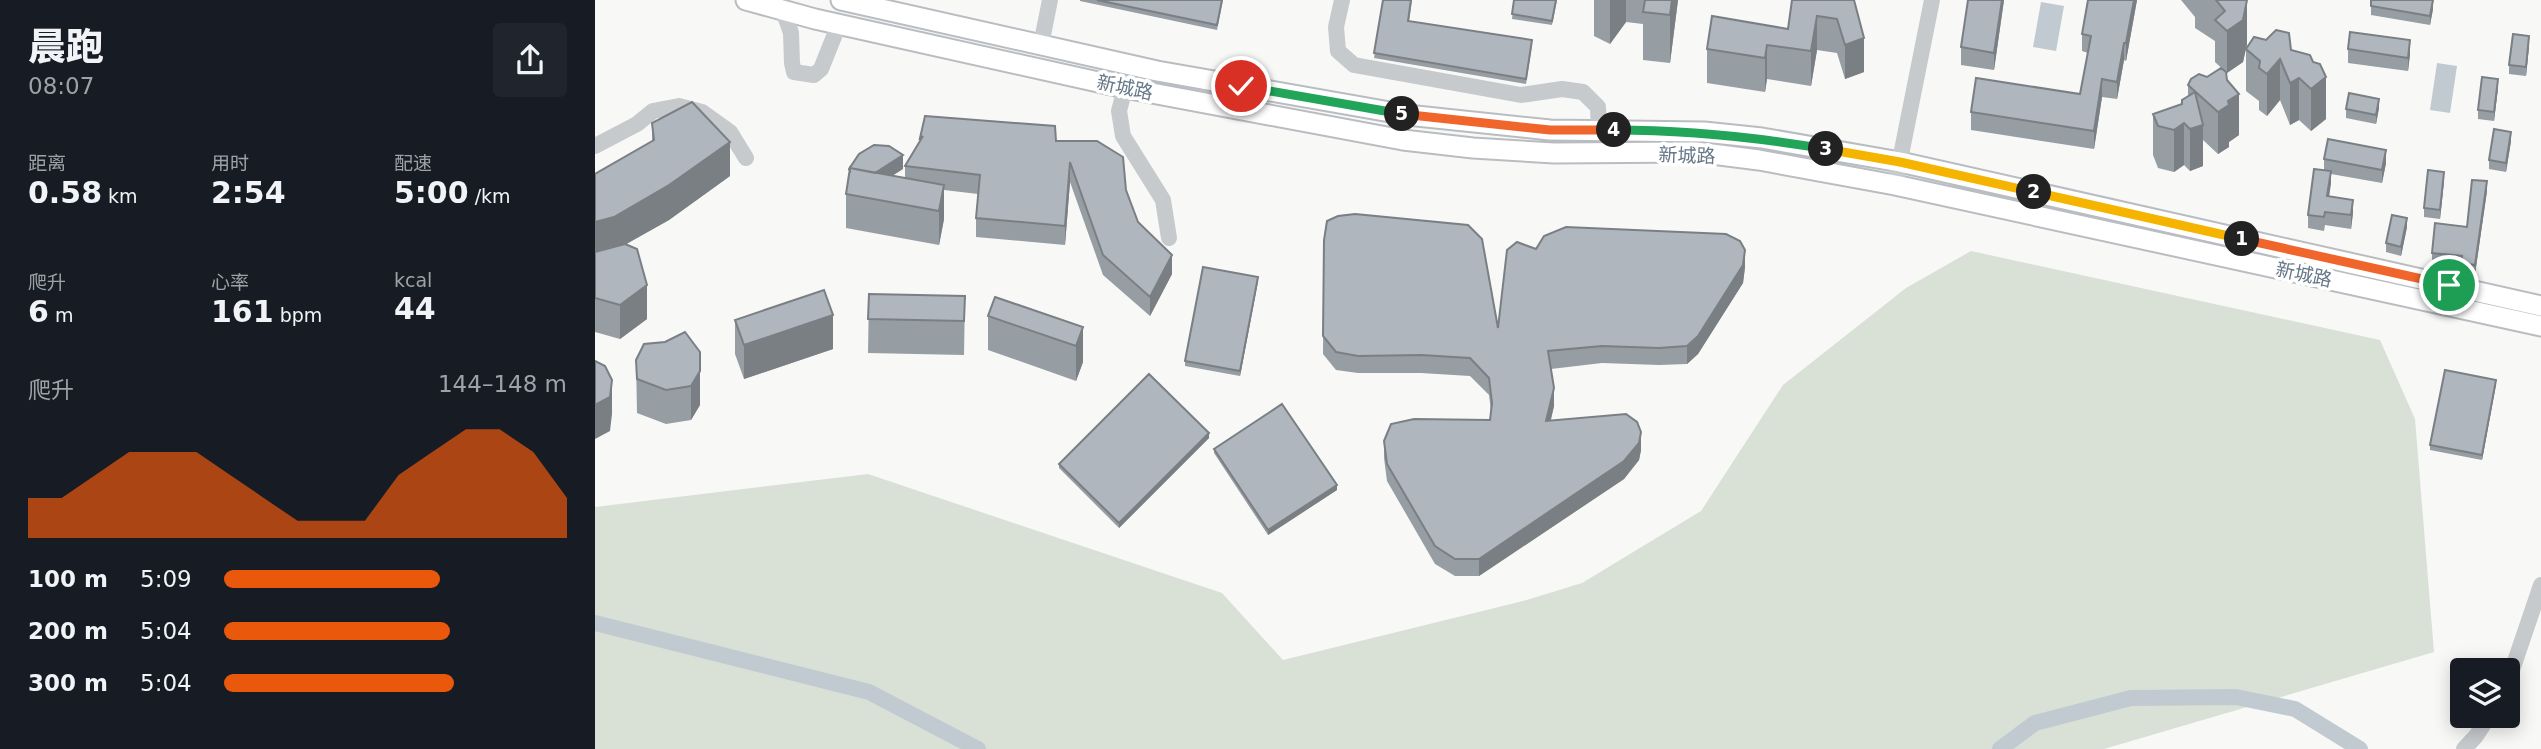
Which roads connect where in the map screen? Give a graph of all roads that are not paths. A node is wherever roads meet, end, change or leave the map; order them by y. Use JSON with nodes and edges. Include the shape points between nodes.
{"nodes":[{"id":1,"x":746,"y":0,"type":"edge"},
{"id":2,"x":841,"y":0,"type":"edge"},
{"id":3,"x":1051,"y":0,"type":"edge"},
{"id":4,"x":1342,"y":0,"type":"edge"},
{"id":5,"x":1932,"y":0,"type":"edge"},
{"id":6,"x":783,"y":10,"type":"junction"},
{"id":7,"x":839,"y":24,"type":"junction"},
{"id":8,"x":1041,"y":45,"type":"junction"},
{"id":9,"x":1125,"y":88,"type":"junction"},
{"id":10,"x":1599,"y":130,"type":"junction"},
{"id":11,"x":595,"y":146,"type":"edge"},
{"id":12,"x":746,"y":158,"type":"dead end"},
{"id":13,"x":1900,"y":162,"type":"junction"},
{"id":14,"x":1895,"y":185,"type":"junction"},
{"id":15,"x":1169,"y":238,"type":"dead end"},
{"id":16,"x":2541,"y":306,"type":"edge"},
{"id":17,"x":2541,"y":326,"type":"edge"},
{"id":18,"x":2541,"y":585,"type":"edge"},
{"id":19,"x":2516,"y":658,"type":"edge"},
{"id":20,"x":2480,"y":728,"type":"edge"},
{"id":21,"x":2464,"y":749,"type":"edge"}],
"edges":[{"from":1,"to":6,"type":"main road","name":"新城路"},
{"from":2,"to":8,"type":"main road","name":"新城路"},
{"from":3,"to":8,"type":"street"},
{"from":4,"to":10,"type":"street","via":[[1336,27],[1338,51],[1354,65],[1521,95],[1562,89],[1583,92],[1598,107]]},
{"from":5,"to":13,"type":"street"},
{"from":6,"to":7,"type":"main road","name":"新城路"},
{"from":6,"to":7,"type":"street","via":[[791,33],[792,63],[795,72],[803,75],[821,69]]},
{"from":7,"to":9,"type":"main road","name":"新城路"},
{"from":8,"to":10,"type":"main road","name":"新城路","via":[[1157,71],[1407,115],[1550,130]]},
{"from":9,"to":14,"type":"main road","name":"新城路","via":[[1415,141],[1554,153],[1696,152]]},
{"from":9,"to":15,"type":"street","via":[[1119,111],[1123,136],[1163,200]]},
{"from":10,"to":13,"type":"main road","name":"新城路","via":[[1762,138]]},
{"from":11,"to":12,"type":"street","via":[[653,111],[679,106],[702,112],[730,132]]},
{"from":13,"to":14,"type":"street"},
{"from":13,"to":16,"type":"main road","name":"新城路"},
{"from":14,"to":17,"type":"main road","name":"新城路"},
{"from":18,"to":19,"type":"street"},
{"from":20,"to":21,"type":"street"}]}
